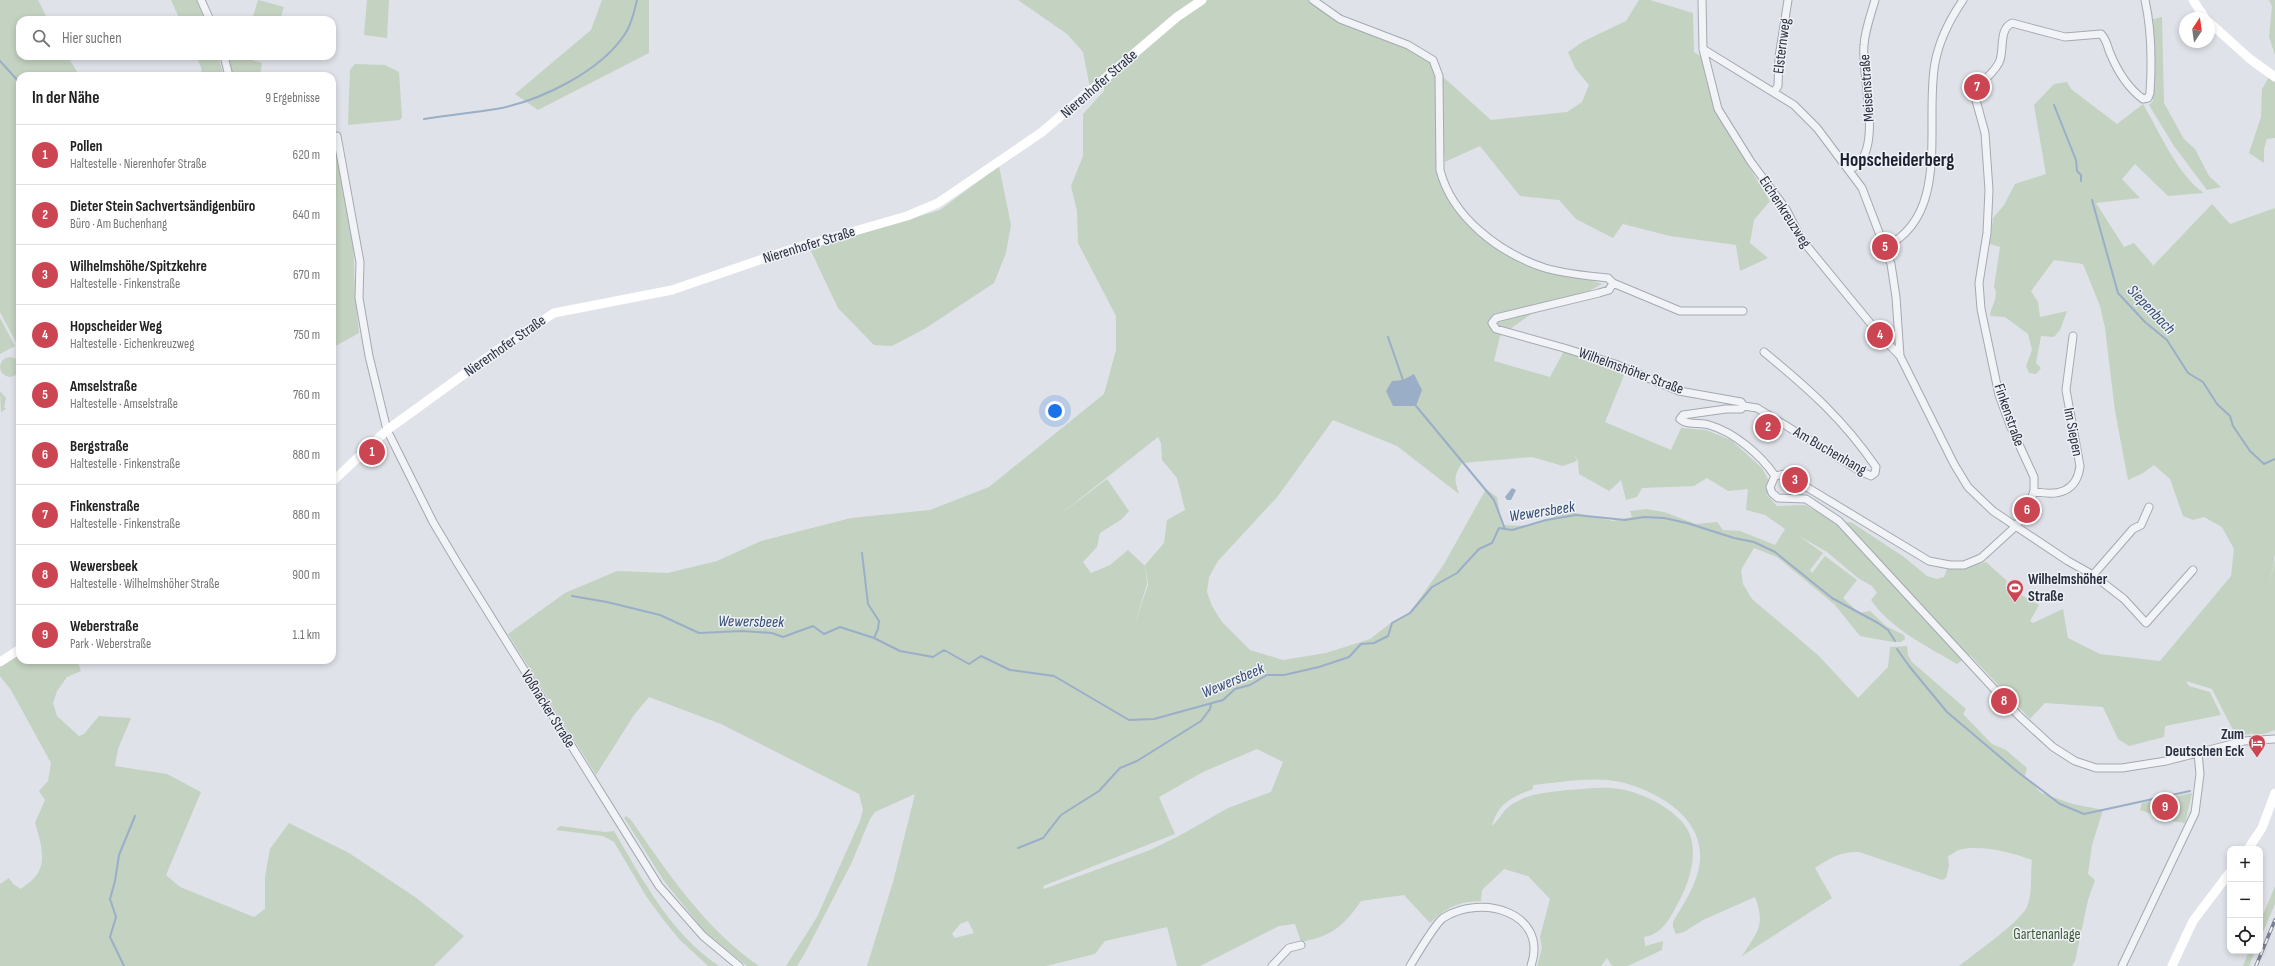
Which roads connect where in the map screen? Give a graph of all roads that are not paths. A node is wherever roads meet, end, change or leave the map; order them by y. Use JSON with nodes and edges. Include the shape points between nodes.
{"nodes":[{"id":1,"x":201,"y":0,"type":"edge"},
{"id":2,"x":1202,"y":0,"type":"edge"},
{"id":3,"x":1313,"y":0,"type":"edge"},
{"id":4,"x":1702,"y":0,"type":"edge"},
{"id":5,"x":1788,"y":0,"type":"edge"},
{"id":6,"x":1875,"y":0,"type":"edge"},
{"id":7,"x":1963,"y":0,"type":"edge"},
{"id":8,"x":2145,"y":0,"type":"edge"},
{"id":9,"x":2193,"y":0,"type":"edge"},
{"id":10,"x":2202,"y":12,"type":"edge"},
{"id":11,"x":208,"y":16,"type":"edge"},
{"id":12,"x":2215,"y":27,"type":"edge"},
{"id":13,"x":1703,"y":49,"type":"junction"},
{"id":14,"x":225,"y":60,"type":"edge"},
{"id":15,"x":228,"y":72,"type":"edge"},
{"id":16,"x":2275,"y":77,"type":"edge"},
{"id":17,"x":1774,"y":92,"type":"junction"},
{"id":18,"x":336,"y":136,"type":"edge"},
{"id":19,"x":1849,"y":170,"type":"junction"},
{"id":20,"x":1885,"y":246,"type":"junction"},
{"id":21,"x":1613,"y":283,"type":"junction"},
{"id":22,"x":1743,"y":311,"type":"dead end"},
{"id":23,"x":2072,"y":336,"type":"dead end"},
{"id":24,"x":1764,"y":352,"type":"dead end"},
{"id":25,"x":1900,"y":356,"type":"junction"},
{"id":26,"x":1744,"y":406,"type":"junction"},
{"id":27,"x":387,"y":430,"type":"junction"},
{"id":28,"x":1775,"y":476,"type":"junction"},
{"id":29,"x":336,"y":478,"type":"edge"},
{"id":30,"x":2034,"y":491,"type":"junction"},
{"id":31,"x":2149,"y":507,"type":"dead end"},
{"id":32,"x":2016,"y":526,"type":"junction"},
{"id":33,"x":2194,"y":570,"type":"dead end"},
{"id":34,"x":2094,"y":575,"type":"junction"},
{"id":35,"x":16,"y":652,"type":"edge"},
{"id":36,"x":0,"y":662,"type":"edge"},
{"id":37,"x":2275,"y":739,"type":"edge"},
{"id":38,"x":2198,"y":753,"type":"junction"},
{"id":39,"x":2275,"y":793,"type":"edge"},
{"id":40,"x":2250,"y":846,"type":"edge"},
{"id":41,"x":2227,"y":876,"type":"edge"},
{"id":42,"x":1301,"y":945,"type":"dead end"},
{"id":43,"x":739,"y":966,"type":"edge"},
{"id":44,"x":1272,"y":966,"type":"edge"},
{"id":45,"x":1410,"y":966,"type":"edge"},
{"id":46,"x":1531,"y":966,"type":"edge"},
{"id":47,"x":2122,"y":966,"type":"edge"},
{"id":48,"x":2172,"y":966,"type":"edge"}],
"edges":[{"from":1,"to":11,"type":"street"},
{"from":2,"to":27,"type":"street","name":"Nierenhofer Straße","via":[[1158,32],[1080,102],[1042,132],[938,203],[906,216],[792,249],[672,290],[554,313],[499,349]]},
{"from":3,"to":21,"type":"street","via":[[1340,19],[1408,45],[1433,60],[1439,76],[1440,170],[1443,183],[1460,211],[1486,236],[1544,268],[1608,278]]},
{"from":4,"to":13,"type":"street","name":"Eichenkreuzweg"},
{"from":5,"to":17,"type":"street","name":"Elsternweg","via":[[1779,57],[1778,86]]},
{"from":6,"to":19,"type":"street","name":"Meisenstraße","via":[[1864,44],[1864,76],[1870,123],[1866,148],[1860,163]]},
{"from":7,"to":20,"type":"street","via":[[1948,25],[1935,63],[1931,99],[1932,140],[1925,203],[1913,223],[1895,242]]},
{"from":8,"to":30,"type":"street","name":"Finkenstraße","via":[[2150,22],[2151,78],[2148,98],[2143,99],[2136,94],[2119,71],[2106,38],[2101,34],[2065,37],[2012,23],[2004,30],[1999,63],[1974,93],[1984,133],[1989,190],[1987,233],[1979,283],[1981,309],[1999,395],[2034,477]]},
{"from":9,"to":10,"type":"street"},
{"from":12,"to":16,"type":"street","via":[[2250,59]]},
{"from":13,"to":17,"type":"street"},
{"from":13,"to":25,"type":"street","name":"Eichenkreuzweg","via":[[1718,109],[1751,162],[1779,198],[1802,240]]},
{"from":14,"to":15,"type":"street"},
{"from":17,"to":19,"type":"street","via":[[1794,104],[1817,128]]},
{"from":18,"to":27,"type":"street","via":[[360,262],[359,298],[369,356]]},
{"from":19,"to":20,"type":"street","via":[[1862,188]]},
{"from":20,"to":25,"type":"street","via":[[1896,297]]},
{"from":21,"to":22,"type":"street","via":[[1680,312]]},
{"from":21,"to":26,"type":"street","name":"Wilhelmshöher Straße","via":[[1609,290],[1496,318],[1492,323],[1496,329],[1615,364],[1679,391],[1741,402]]},
{"from":23,"to":30,"type":"street","name":"Im Siepen","via":[[2066,390],[2080,466],[2079,476],[2074,485],[2066,490],[2043,493]]},
{"from":24,"to":26,"type":"street","name":"Am Buchenhang","via":[[1810,390],[1844,424],[1876,467],[1875,473],[1871,476],[1860,471],[1757,408]]},
{"from":25,"to":32,"type":"street","via":[[1968,487],[1993,511]]},
{"from":26,"to":28,"type":"street","name":"Wilhelmshöher Straße","via":[[1741,409],[1683,415],[1680,419],[1683,422],[1710,425],[1733,437],[1764,461]]},
{"from":27,"to":29,"type":"street","name":"Nierenhofer Straße"},
{"from":27,"to":43,"type":"street","name":"Voßnacker Straße","via":[[429,515],[454,558],[660,886],[703,936]]},
{"from":28,"to":32,"type":"street","name":"Finkenstraße","via":[[1786,474],[1930,561],[1964,565],[1981,558]]},
{"from":28,"to":38,"type":"street","via":[[1770,487],[1775,496],[1782,499],[1806,499],[1839,521],[1997,693],[2033,729],[2062,753],[2086,765],[2106,769],[2143,766]]},
{"from":30,"to":32,"type":"street","name":"Finkenstraße","via":[[2027,510]]},
{"from":31,"to":34,"type":"street","via":[[2141,525],[2133,529]]},
{"from":32,"to":34,"type":"street"},
{"from":33,"to":34,"type":"street","via":[[2146,623],[2124,599]]},
{"from":35,"to":36,"type":"street"},
{"from":37,"to":38,"type":"street","via":[[2249,740]]},
{"from":38,"to":47,"type":"street","via":[[2200,774],[2195,812]]},
{"from":39,"to":40,"type":"street","via":[[2262,828]]},
{"from":41,"to":48,"type":"street","via":[[2193,921]]},
{"from":42,"to":44,"type":"street","via":[[1289,948]]},
{"from":45,"to":46,"type":"street","via":[[1442,919],[1459,909],[1477,906],[1492,907],[1510,913],[1527,929],[1534,941]]}]}
